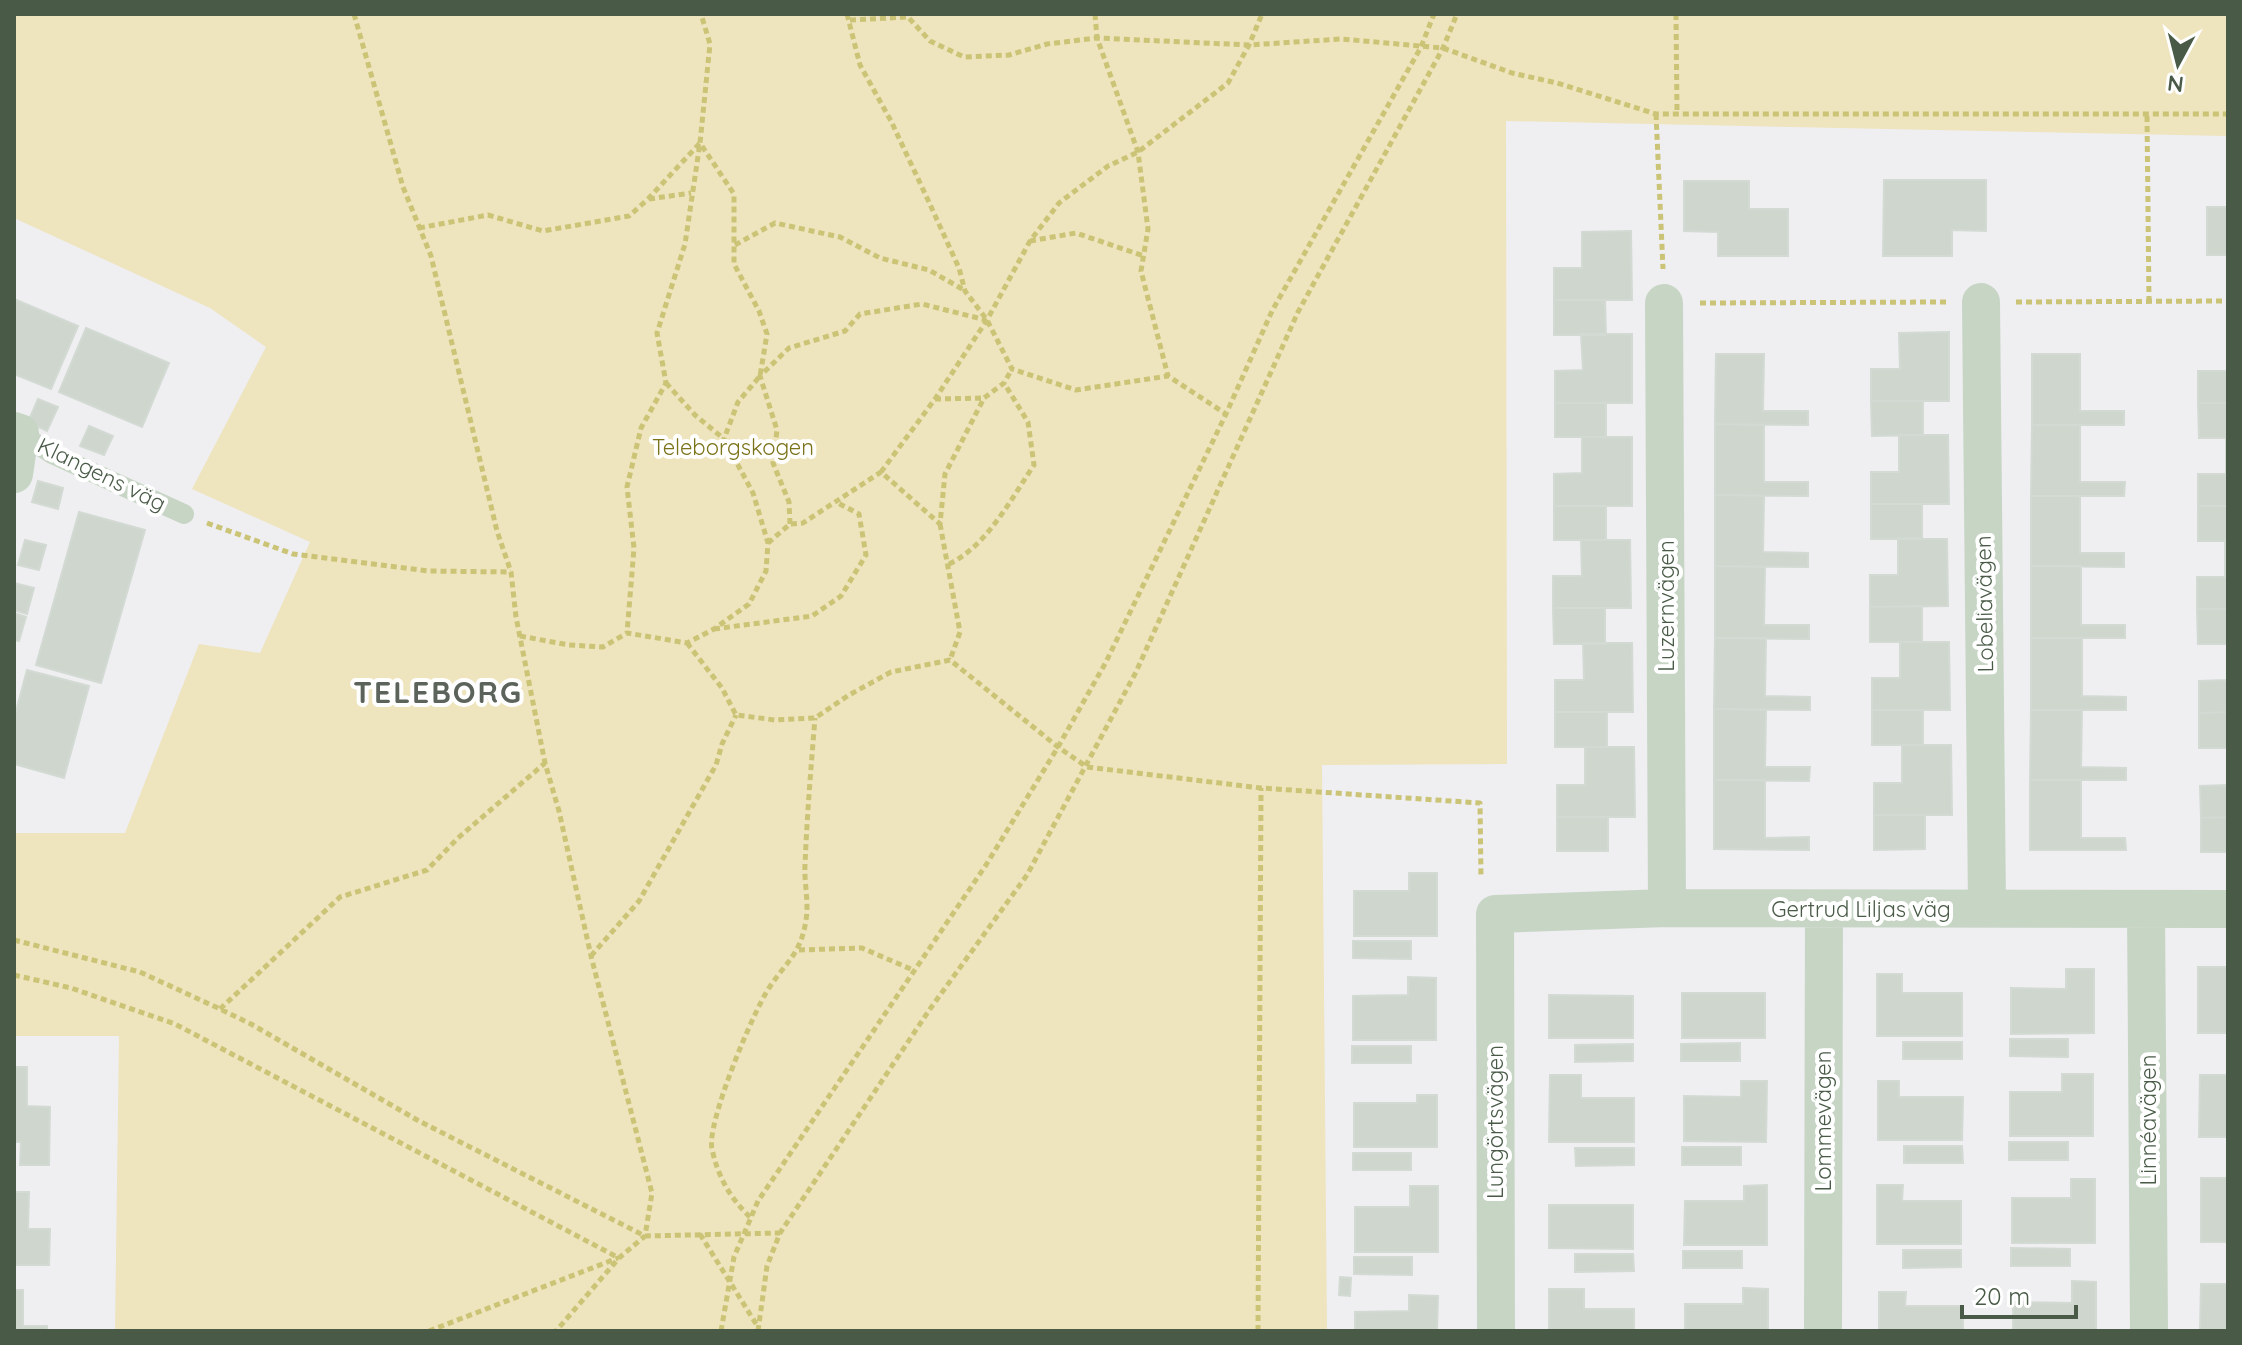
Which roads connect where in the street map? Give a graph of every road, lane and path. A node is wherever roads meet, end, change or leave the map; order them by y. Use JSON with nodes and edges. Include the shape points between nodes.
{"nodes":[{"id":1,"x":354,"y":14,"type":"edge"},
{"id":2,"x":701,"y":14,"type":"edge"},
{"id":3,"x":1095,"y":14,"type":"edge"},
{"id":4,"x":1262,"y":14,"type":"edge"},
{"id":5,"x":1434,"y":14,"type":"edge"},
{"id":6,"x":1457,"y":14,"type":"edge"},
{"id":7,"x":1676,"y":14,"type":"edge"},
{"id":8,"x":908,"y":16,"type":"edge"},
{"id":9,"x":848,"y":17,"type":"edge"},
{"id":10,"x":1097,"y":38,"type":"junction"},
{"id":11,"x":1249,"y":45,"type":"junction"},
{"id":12,"x":1421,"y":47,"type":"junction"},
{"id":13,"x":1443,"y":48,"type":"junction"},
{"id":14,"x":1677,"y":113,"type":"junction"},
{"id":15,"x":1656,"y":114,"type":"junction"},
{"id":16,"x":2228,"y":114,"type":"edge"},
{"id":17,"x":2147,"y":116,"type":"junction"},
{"id":18,"x":700,"y":143,"type":"junction"},
{"id":19,"x":1138,"y":152,"type":"junction"},
{"id":20,"x":691,"y":193,"type":"junction"},
{"id":21,"x":648,"y":199,"type":"junction"},
{"id":22,"x":419,"y":228,"type":"junction"},
{"id":23,"x":1030,"y":241,"type":"junction"},
{"id":24,"x":735,"y":245,"type":"junction"},
{"id":25,"x":1144,"y":256,"type":"junction"},
{"id":26,"x":965,"y":291,"type":"junction"},
{"id":27,"x":2149,"y":301,"type":"junction"},
{"id":28,"x":2228,"y":301,"type":"edge"},
{"id":29,"x":1981,"y":302,"type":"junction"},
{"id":30,"x":1664,"y":303,"type":"junction"},
{"id":31,"x":987,"y":320,"type":"junction"},
{"id":32,"x":1012,"y":369,"type":"junction"},
{"id":33,"x":760,"y":376,"type":"junction"},
{"id":34,"x":1168,"y":376,"type":"junction"},
{"id":35,"x":666,"y":383,"type":"junction"},
{"id":36,"x":1004,"y":383,"type":"junction"},
{"id":37,"x":984,"y":398,"type":"junction"},
{"id":38,"x":935,"y":399,"type":"junction"},
{"id":39,"x":1226,"y":414,"type":"junction"},
{"id":40,"x":17,"y":432,"type":"edge"},
{"id":41,"x":724,"y":439,"type":"junction"},
{"id":42,"x":881,"y":472,"type":"junction"},
{"id":43,"x":14,"y":474,"type":"edge"},
{"id":44,"x":835,"y":501,"type":"junction"},
{"id":45,"x":184,"y":514,"type":"joint"},
{"id":46,"x":790,"y":524,"type":"junction"},
{"id":47,"x":940,"y":524,"type":"junction"},
{"id":48,"x":768,"y":543,"type":"junction"},
{"id":49,"x":949,"y":564,"type":"junction"},
{"id":50,"x":511,"y":572,"type":"junction"},
{"id":51,"x":714,"y":629,"type":"junction"},
{"id":52,"x":627,"y":633,"type":"junction"},
{"id":53,"x":520,"y":636,"type":"junction"},
{"id":54,"x":687,"y":643,"type":"junction"},
{"id":55,"x":950,"y":660,"type":"junction"},
{"id":56,"x":736,"y":715,"type":"junction"},
{"id":57,"x":815,"y":718,"type":"junction"},
{"id":58,"x":1058,"y":747,"type":"junction"},
{"id":59,"x":545,"y":763,"type":"junction"},
{"id":60,"x":1087,"y":767,"type":"junction"},
{"id":61,"x":1261,"y":788,"type":"junction"},
{"id":62,"x":1987,"y":907,"type":"junction"},
{"id":63,"x":1667,"y":908,"type":"junction"},
{"id":64,"x":2146,"y":909,"type":"junction"},
{"id":65,"x":2228,"y":909,"type":"edge"},
{"id":66,"x":1824,"y":910,"type":"junction"},
{"id":67,"x":1495,"y":914,"type":"junction"},
{"id":68,"x":14,"y":940,"type":"edge"},
{"id":69,"x":799,"y":950,"type":"junction"},
{"id":70,"x":591,"y":956,"type":"junction"},
{"id":71,"x":913,"y":970,"type":"junction"},
{"id":72,"x":14,"y":975,"type":"edge"},
{"id":73,"x":220,"y":1009,"type":"junction"},
{"id":74,"x":750,"y":1217,"type":"junction"},
{"id":75,"x":699,"y":1233,"type":"junction"},
{"id":76,"x":743,"y":1233,"type":"junction"},
{"id":77,"x":780,"y":1233,"type":"junction"},
{"id":78,"x":645,"y":1236,"type":"junction"},
{"id":79,"x":619,"y":1258,"type":"junction"},
{"id":80,"x":729,"y":1281,"type":"junction"},
{"id":81,"x":758,"y":1329,"type":"edge"},
{"id":82,"x":429,"y":1331,"type":"edge"},
{"id":83,"x":556,"y":1331,"type":"edge"},
{"id":84,"x":721,"y":1331,"type":"edge"},
{"id":85,"x":1258,"y":1331,"type":"edge"},
{"id":86,"x":1496,"y":1331,"type":"edge"},
{"id":87,"x":1823,"y":1331,"type":"edge"},
{"id":88,"x":2149,"y":1331,"type":"edge"}],
"edges":[{"from":1,"to":22,"type":"path"},
{"from":2,"to":18,"type":"path","via":[[710,44]]},
{"from":3,"to":10,"type":"path"},
{"from":4,"to":11,"type":"path"},
{"from":5,"to":12,"type":"path"},
{"from":6,"to":13,"type":"path"},
{"from":7,"to":14,"type":"path"},
{"from":8,"to":9,"type":"path"},
{"from":8,"to":10,"type":"path","via":[[930,41],[964,57],[1009,55]]},
{"from":9,"to":26,"type":"path","via":[[860,65],[928,200]]},
{"from":10,"to":11,"type":"path"},
{"from":10,"to":19,"type":"path"},
{"from":11,"to":12,"type":"path","via":[[1341,39]]},
{"from":11,"to":19,"type":"path","via":[[1228,83]]},
{"from":12,"to":13,"type":"path"},
{"from":12,"to":39,"type":"path","via":[[1272,311]]},
{"from":13,"to":15,"type":"path"},
{"from":13,"to":60,"type":"path","via":[[1298,312],[1136,672]]},
{"from":14,"to":15,"type":"path"},
{"from":14,"to":17,"type":"path"},
{"from":15,"to":30,"type":"path"},
{"from":16,"to":17,"type":"path"},
{"from":17,"to":27,"type":"path"},
{"from":18,"to":20,"type":"path"},
{"from":18,"to":21,"type":"path"},
{"from":18,"to":24,"type":"path","via":[[734,194]]},
{"from":19,"to":23,"type":"path","via":[[1108,166],[1059,203]]},
{"from":19,"to":25,"type":"path","via":[[1148,229]]},
{"from":20,"to":21,"type":"path"},
{"from":20,"to":35,"type":"path","via":[[685,244],[657,333]]},
{"from":21,"to":22,"type":"path","via":[[629,216],[543,231],[488,215]]},
{"from":22,"to":50,"type":"path","via":[[431,256]]},
{"from":23,"to":25,"type":"path","via":[[1076,233]]},
{"from":23,"to":31,"type":"path"},
{"from":24,"to":26,"type":"path","via":[[775,223],[840,237],[880,258],[929,270]]},
{"from":24,"to":33,"type":"path","via":[[734,264],[767,334]]},
{"from":25,"to":34,"type":"path","via":[[1141,271]]},
{"from":26,"to":31,"type":"path"},
{"from":27,"to":28,"type":"path"},
{"from":27,"to":29,"type":"path"},
{"from":29,"to":30,"type":"path"},
{"from":29,"to":62,"type":"street","name":"Lobeliavägen"},
{"from":30,"to":63,"type":"street","name":"Luzernvägen"},
{"from":31,"to":32,"type":"path"},
{"from":31,"to":33,"type":"path","via":[[922,304],[860,314],[845,331],[789,348]]},
{"from":31,"to":38,"type":"path"},
{"from":32,"to":34,"type":"path","via":[[1076,390]]},
{"from":32,"to":36,"type":"path"},
{"from":33,"to":41,"type":"path","via":[[738,402]]},
{"from":33,"to":46,"type":"path","via":[[777,430],[773,463],[789,502]]},
{"from":34,"to":39,"type":"path"},
{"from":35,"to":41,"type":"path"},
{"from":35,"to":52,"type":"path","via":[[641,428],[627,487],[634,548]]},
{"from":36,"to":37,"type":"path"},
{"from":36,"to":49,"type":"path","via":[[1028,422],[1034,465],[999,517],[964,557]]},
{"from":37,"to":38,"type":"path"},
{"from":37,"to":47,"type":"path","via":[[945,474]]},
{"from":38,"to":42,"type":"path"},
{"from":39,"to":58,"type":"path","via":[[1106,662]]},
{"from":40,"to":43,"type":"street","name":"Klangens väg"},
{"from":40,"to":45,"type":"lane","name":"Klangens väg","via":[[52,454]]},
{"from":41,"to":48,"type":"path","via":[[753,493]]},
{"from":42,"to":44,"type":"path"},
{"from":42,"to":47,"type":"path"},
{"from":44,"to":46,"type":"path","via":[[803,523]]},
{"from":44,"to":51,"type":"path","via":[[859,514],[866,555],[841,596],[812,616]]},
{"from":45,"to":50,"type":"path","via":[[293,554],[428,571]]},
{"from":46,"to":48,"type":"path"},
{"from":47,"to":49,"type":"path"},
{"from":48,"to":51,"type":"path","via":[[766,571],[749,604]]},
{"from":49,"to":55,"type":"path","via":[[960,632]]},
{"from":50,"to":53,"type":"path"},
{"from":51,"to":54,"type":"path"},
{"from":52,"to":53,"type":"path","via":[[603,647]]},
{"from":52,"to":54,"type":"path"},
{"from":53,"to":59,"type":"path"},
{"from":54,"to":56,"type":"path"},
{"from":55,"to":57,"type":"path","via":[[891,672]]},
{"from":55,"to":58,"type":"path"},
{"from":56,"to":57,"type":"path"},
{"from":56,"to":70,"type":"path","via":[[716,765],[639,901]]},
{"from":57,"to":69,"type":"path","via":[[807,817],[807,918]]},
{"from":58,"to":60,"type":"path"},
{"from":58,"to":71,"type":"path"},
{"from":59,"to":70,"type":"path"},
{"from":59,"to":73,"type":"path","via":[[427,870],[340,897]]},
{"from":60,"to":61,"type":"path"},
{"from":60,"to":77,"type":"path","via":[[1027,875]]},
{"from":61,"to":67,"type":"path","via":[[1480,803],[1481,900]]},
{"from":61,"to":85,"type":"path"},
{"from":62,"to":64,"type":"street","name":"Gertrud Liljas väg"},
{"from":62,"to":66,"type":"street","name":"Gertrud Liljas väg"},
{"from":63,"to":66,"type":"street","name":"Gertrud Liljas väg"},
{"from":63,"to":67,"type":"street","name":"Gertrud Liljas väg"},
{"from":64,"to":65,"type":"street","name":"Gertrud Liljas väg"},
{"from":64,"to":88,"type":"street","name":"Linnéavägen"},
{"from":66,"to":87,"type":"street","name":"Lommevägen"},
{"from":67,"to":86,"type":"street","name":"Lungörtsvägen"},
{"from":68,"to":73,"type":"path","via":[[140,972]]},
{"from":69,"to":71,"type":"path","via":[[862,948]]},
{"from":69,"to":74,"type":"path","via":[[767,990],[719,1107],[711,1146],[730,1197]]},
{"from":70,"to":78,"type":"path","via":[[652,1193]]},
{"from":71,"to":74,"type":"path"},
{"from":72,"to":79,"type":"path","via":[[71,988],[175,1024]]},
{"from":73,"to":78,"type":"path","via":[[419,1121]]},
{"from":74,"to":76,"type":"path"},
{"from":75,"to":76,"type":"path"},
{"from":75,"to":78,"type":"path"},
{"from":75,"to":80,"type":"path"},
{"from":76,"to":77,"type":"path"},
{"from":76,"to":80,"type":"path"},
{"from":77,"to":81,"type":"path","via":[[767,1266]]},
{"from":78,"to":79,"type":"path"},
{"from":79,"to":82,"type":"path"},
{"from":79,"to":83,"type":"path"},
{"from":80,"to":81,"type":"path"},
{"from":80,"to":84,"type":"path"}]}
